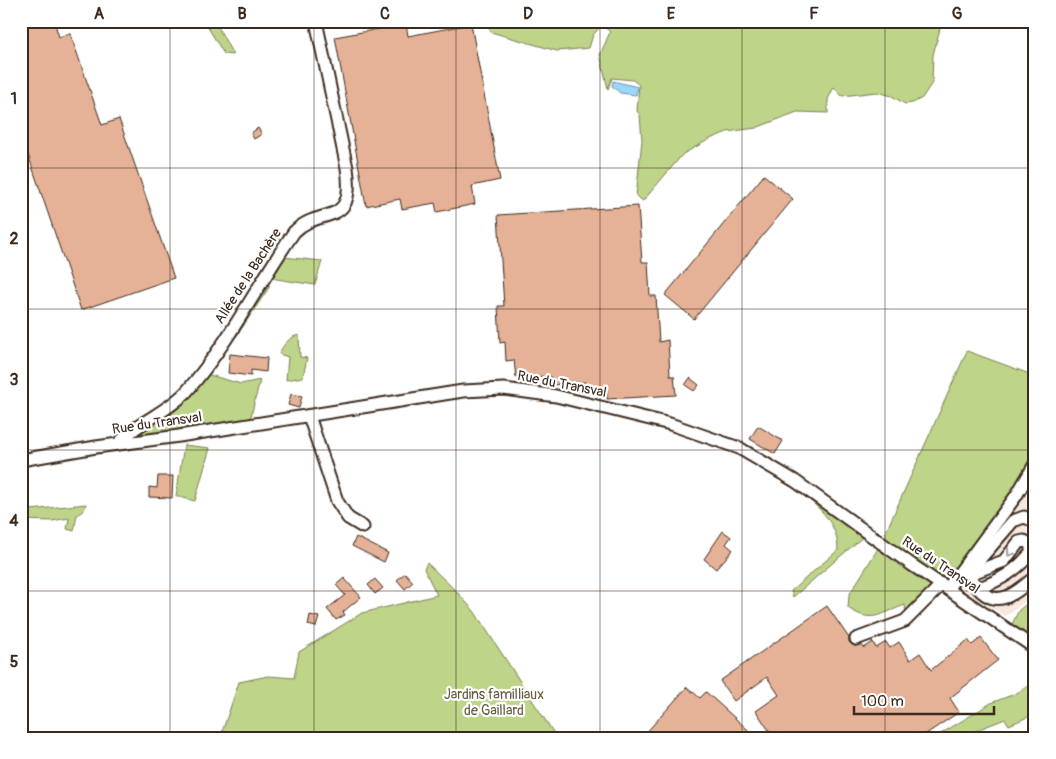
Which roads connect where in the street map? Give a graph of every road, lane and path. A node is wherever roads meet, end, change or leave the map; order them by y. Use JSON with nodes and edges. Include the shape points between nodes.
{"nodes":[{"id":1,"x":316,"y":21,"type":"edge"},
{"id":2,"x":309,"y":416,"type":"junction"},
{"id":3,"x":118,"y":444,"type":"junction"},
{"id":4,"x":21,"y":460,"type":"edge"},
{"id":5,"x":1035,"y":464,"type":"edge"},
{"id":6,"x":1035,"y":521,"type":"edge"},
{"id":7,"x":363,"y":527,"type":"dead end"},
{"id":8,"x":964,"y":572,"type":"junction"},
{"id":9,"x":1035,"y":577,"type":"edge"},
{"id":10,"x":945,"y":586,"type":"junction"},
{"id":11,"x":979,"y":588,"type":"junction"},
{"id":12,"x":856,"y":639,"type":"dead end"},
{"id":13,"x":1035,"y":648,"type":"edge"}],
"edges":[{"from":1,"to":3,"type":"street","name":"Allée de la Bachère","via":[[347,168],[345,202],[338,211],[294,232],[199,376],[174,404],[132,429]]},
{"from":2,"to":3,"type":"street","name":"Rue du Transval"},
{"from":2,"to":7,"type":"street","via":[[337,501],[348,518]]},
{"from":2,"to":10,"type":"street","name":"Rue du Transval","via":[[498,388],[556,396],[670,424],[730,444],[771,465]]},
{"from":3,"to":4,"type":"street","name":"Rue du Transval"},
{"from":5,"to":8,"type":"street"},
{"from":6,"to":8,"type":"street","via":[[1026,517],[1013,520]]},
{"from":8,"to":10,"type":"street"},
{"from":8,"to":11,"type":"street"},
{"from":11,"to":8,"type":"street","one_way":true,"via":[[999,581],[1018,568],[1031,553],[1031,544],[1019,542],[1004,561]]},
{"from":9,"to":11,"type":"street","via":[[1015,594],[1004,598],[991,597]]},
{"from":10,"to":12,"type":"street","via":[[905,622]]},
{"from":10,"to":13,"type":"street","name":"Rue du Transval","via":[[978,614]]}]}
